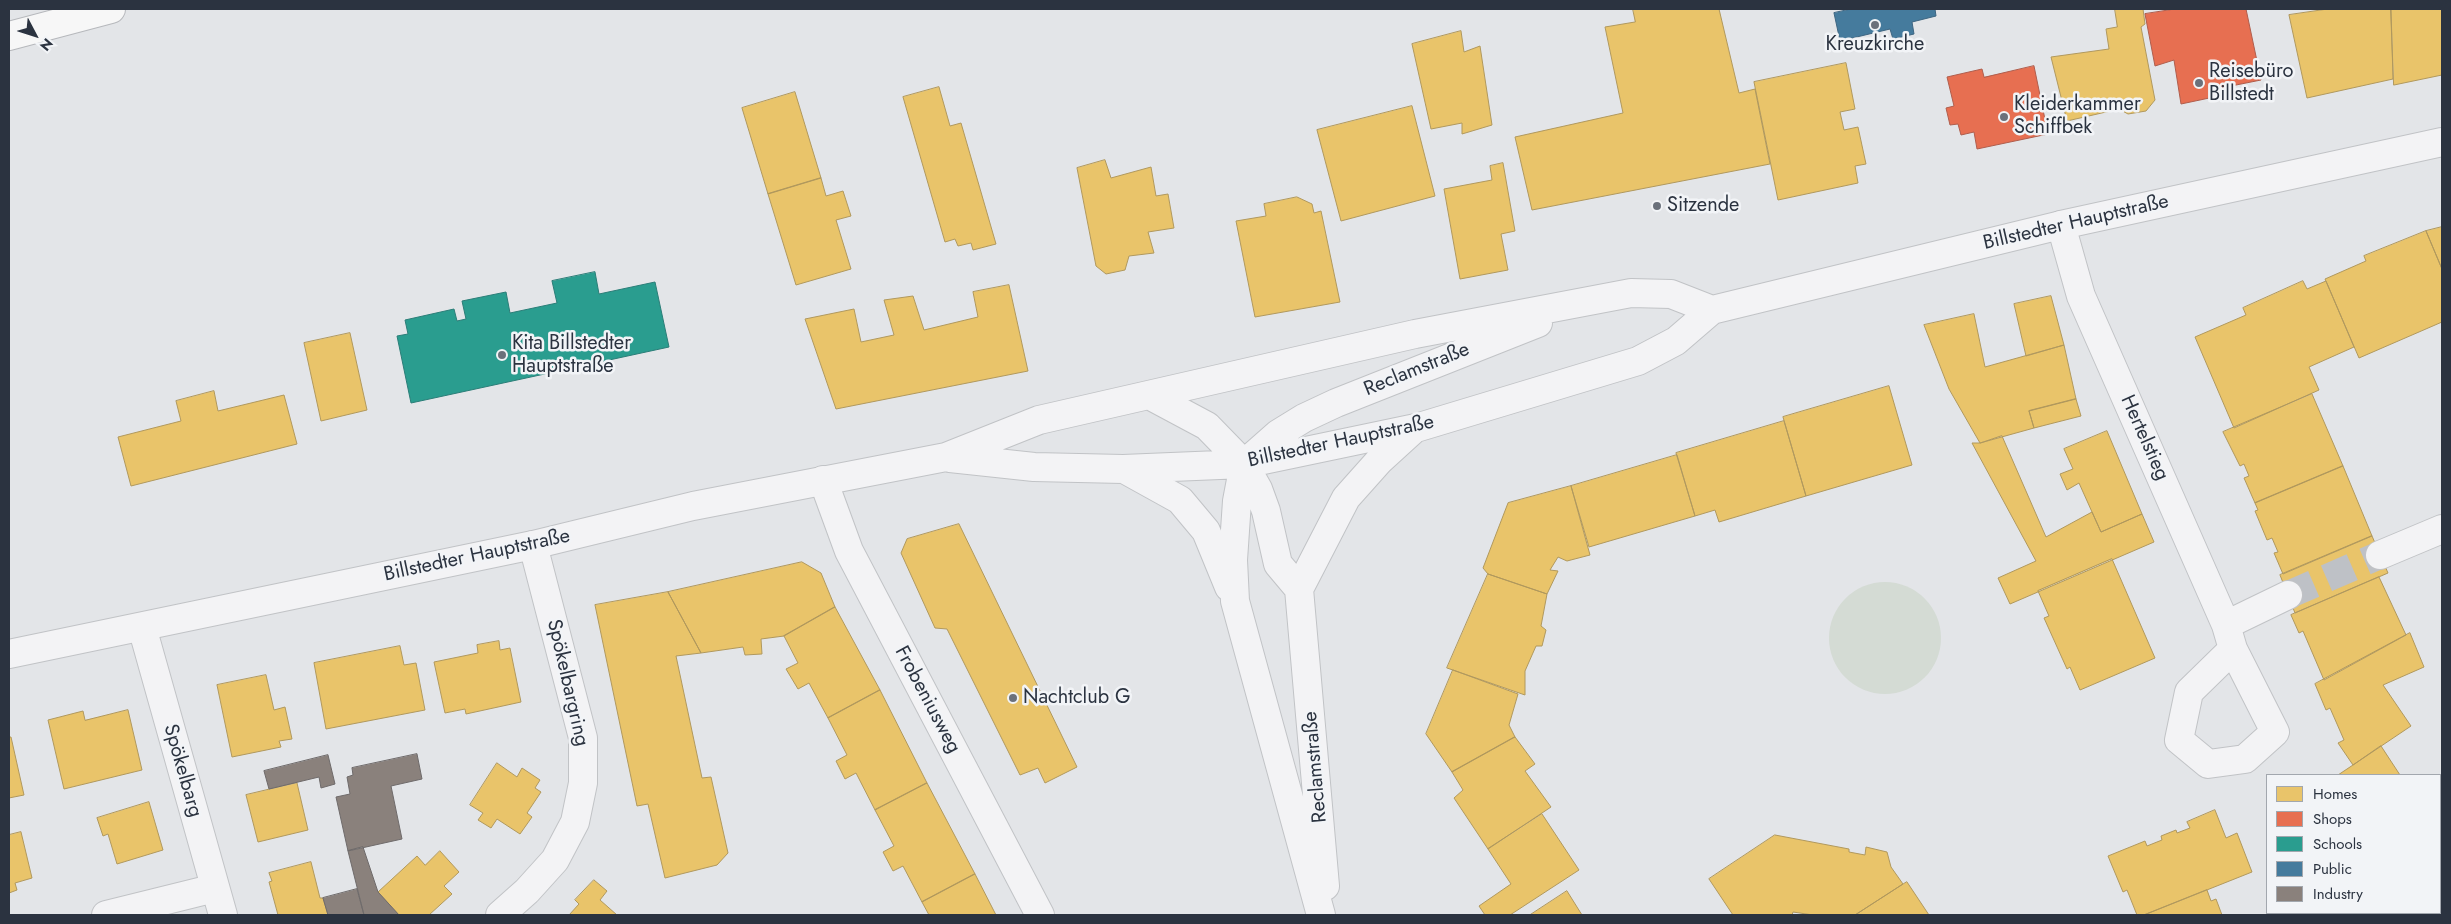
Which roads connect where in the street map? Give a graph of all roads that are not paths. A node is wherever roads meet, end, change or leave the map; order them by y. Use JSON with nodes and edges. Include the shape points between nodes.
{"nodes":[{"id":1,"x":111,"y":9,"type":"edge"},
{"id":2,"x":9,"y":36,"type":"edge"},
{"id":3,"x":2442,"y":142,"type":"edge"},
{"id":4,"x":2061,"y":225,"type":"junction"},
{"id":5,"x":1602,"y":298,"type":"junction"},
{"id":6,"x":1712,"y":310,"type":"junction"},
{"id":7,"x":1149,"y":395,"type":"junction"},
{"id":8,"x":1416,"y":428,"type":"junction"},
{"id":9,"x":946,"y":458,"type":"junction"},
{"id":10,"x":1244,"y":464,"type":"junction"},
{"id":11,"x":1123,"y":469,"type":"junction"},
{"id":12,"x":823,"y":480,"type":"junction"},
{"id":13,"x":2442,"y":529,"type":"edge"},
{"id":14,"x":533,"y":545,"type":"junction"},
{"id":15,"x":2380,"y":555,"type":"tunnel mouth"},
{"id":16,"x":1299,"y":589,"type":"junction"},
{"id":17,"x":2288,"y":595,"type":"tunnel mouth"},
{"id":18,"x":1235,"y":601,"type":"junction"},
{"id":19,"x":142,"y":627,"type":"junction"},
{"id":20,"x":9,"y":654,"type":"edge"},
{"id":21,"x":215,"y":888,"type":"junction"},
{"id":22,"x":106,"y":915,"type":"edge"},
{"id":23,"x":223,"y":915,"type":"edge"},
{"id":24,"x":500,"y":915,"type":"edge"},
{"id":25,"x":1040,"y":915,"type":"edge"},
{"id":26,"x":1321,"y":915,"type":"edge"},
{"id":27,"x":1328,"y":915,"type":"edge"}],
"edges":[{"from":1,"to":2,"type":"highway"},
{"from":3,"to":4,"type":"street","name":"Billstedter Hauptstraße"},
{"from":4,"to":6,"type":"street","name":"Billstedter Hauptstraße"},
{"from":4,"to":17,"type":"street","name":"Hertelstieg","via":[[2081,296],[2230,637]]},
{"from":5,"to":6,"type":"street","name":"Billstedter Hauptstraße","via":[[1631,293],[1671,294]]},
{"from":5,"to":7,"type":"street","name":"Billstedter Hauptstraße","via":[[1415,334]]},
{"from":5,"to":10,"type":"street","name":"Reclamstraße","via":[[1336,403],[1278,434]]},
{"from":6,"to":8,"type":"street","name":"Billstedter Hauptstraße","via":[[1676,341],[1638,362]]},
{"from":7,"to":9,"type":"street","name":"Billstedter Hauptstraße","via":[[1039,420]]},
{"from":7,"to":10,"type":"street","via":[[1207,426]]},
{"from":8,"to":10,"type":"street","name":"Billstedter Hauptstraße"},
{"from":8,"to":16,"type":"street","via":[[1378,461],[1346,498]]},
{"from":9,"to":11,"type":"street","name":"Billstedter Hauptstraße","via":[[1034,467]]},
{"from":9,"to":12,"type":"street","name":"Billstedter Hauptstraße"},
{"from":10,"to":11,"type":"street","name":"Billstedter Hauptstraße"},
{"from":10,"to":16,"type":"street","via":[[1266,511],[1278,564]]},
{"from":10,"to":18,"type":"street","name":"Reclamstraße","via":[[1234,534]]},
{"from":11,"to":18,"type":"street","name":"Reclamstraße","via":[[1180,500],[1206,531]]},
{"from":12,"to":14,"type":"street","name":"Billstedter Hauptstraße","via":[[693,506]]},
{"from":12,"to":25,"type":"street","name":"Frobeniusweg","via":[[849,551]]},
{"from":13,"to":15,"type":"street"},
{"from":14,"to":19,"type":"street","name":"Billstedter Hauptstraße"},
{"from":14,"to":24,"type":"street","name":"Spökelbargring","via":[[583,738],[583,783],[575,822],[555,860]]},
{"from":16,"to":27,"type":"street","name":"Reclamstraße"},
{"from":18,"to":26,"type":"street","name":"Reclamstraße"},
{"from":19,"to":20,"type":"street","name":"Billstedter Hauptstraße"},
{"from":19,"to":21,"type":"street","name":"Spökelbarg"},
{"from":21,"to":22,"type":"street"},
{"from":21,"to":23,"type":"street","name":"Spökelbarg"}]}
